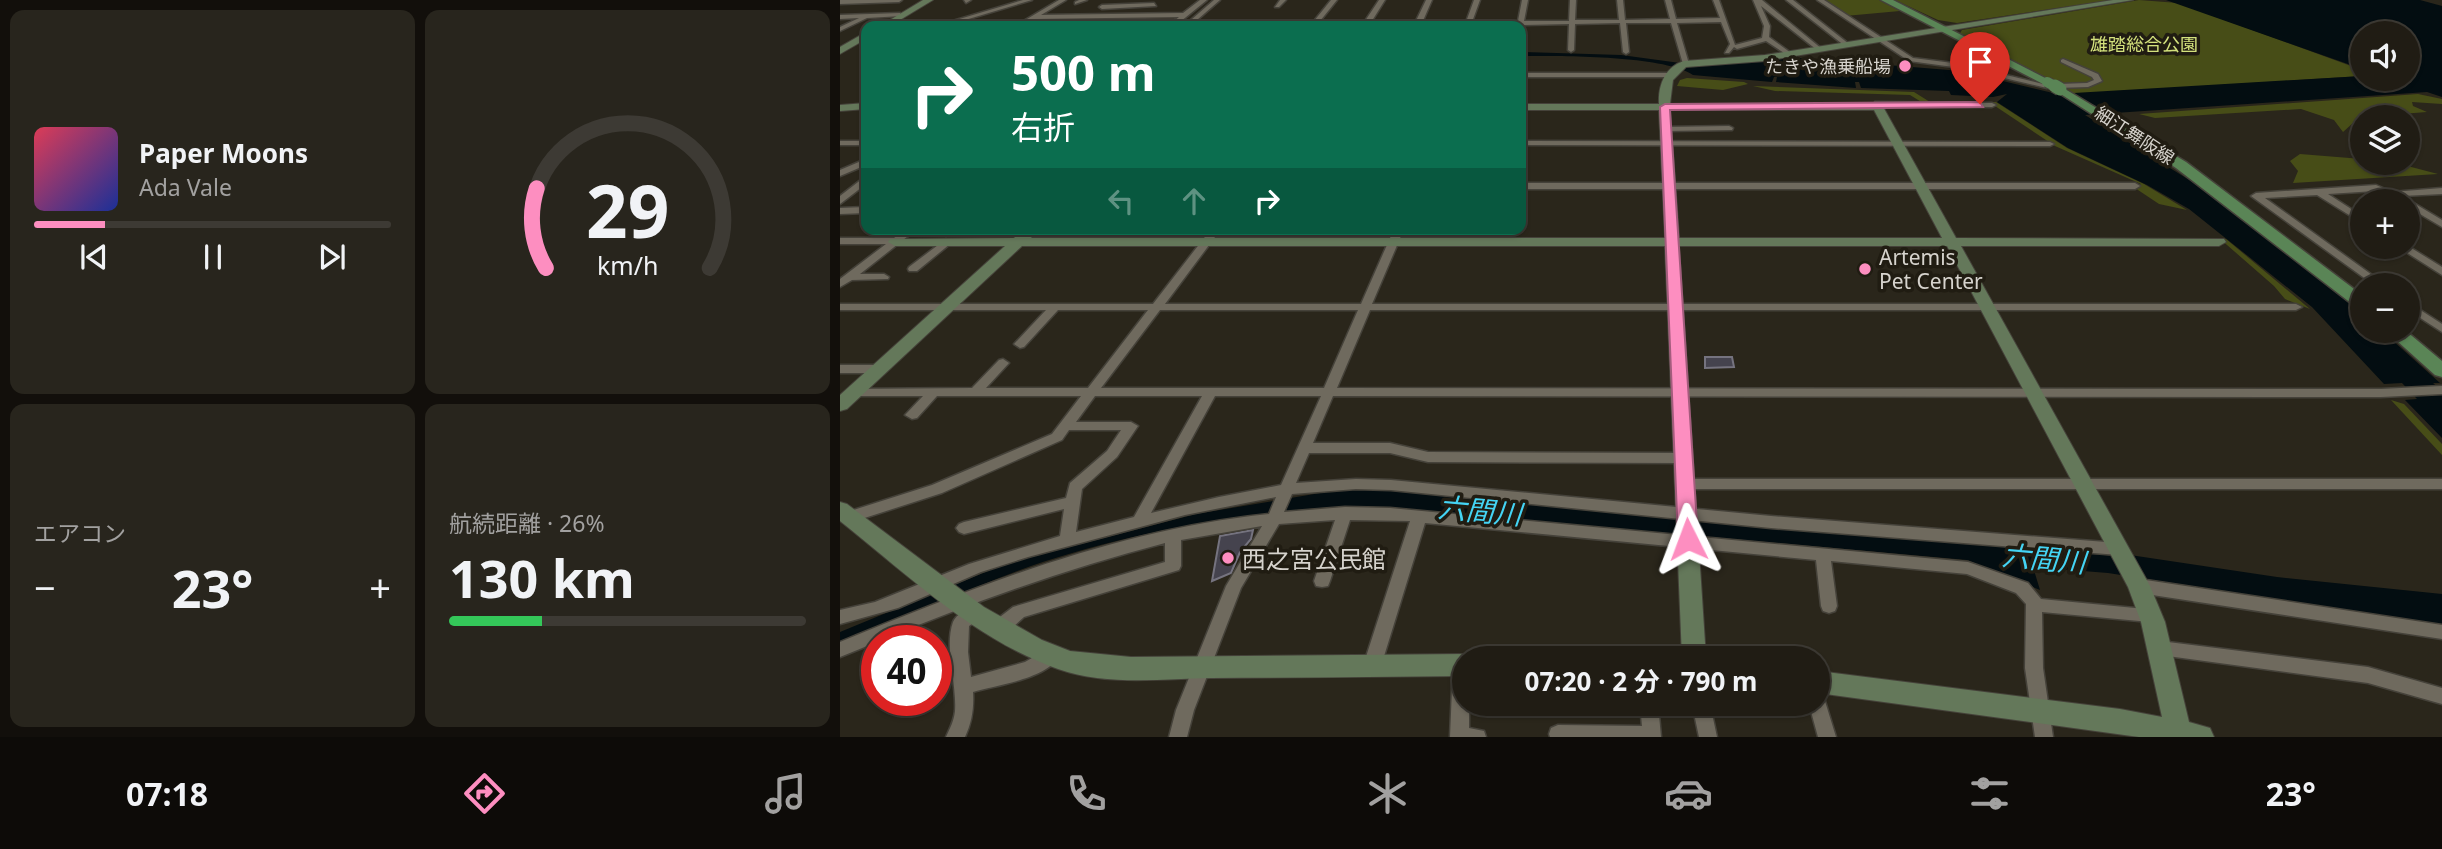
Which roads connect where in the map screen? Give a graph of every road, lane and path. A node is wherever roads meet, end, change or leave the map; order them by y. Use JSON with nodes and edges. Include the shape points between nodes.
{"nodes":[{"id":1,"x":887,"y":0,"type":"edge"},
{"id":2,"x":899,"y":0,"type":"edge"},
{"id":3,"x":929,"y":0,"type":"edge"},
{"id":4,"x":1014,"y":0,"type":"edge"},
{"id":5,"x":1029,"y":0,"type":"edge"},
{"id":6,"x":1063,"y":0,"type":"edge"},
{"id":7,"x":1112,"y":0,"type":"edge"},
{"id":8,"x":1161,"y":0,"type":"edge"},
{"id":9,"x":1204,"y":0,"type":"edge"},
{"id":10,"x":1217,"y":0,"type":"edge"},
{"id":11,"x":1283,"y":0,"type":"edge"},
{"id":12,"x":1334,"y":0,"type":"edge"},
{"id":13,"x":1381,"y":0,"type":"edge"},
{"id":14,"x":1429,"y":0,"type":"edge"},
{"id":15,"x":1477,"y":0,"type":"edge"},
{"id":16,"x":1525,"y":0,"type":"edge"},
{"id":17,"x":1573,"y":0,"type":"edge"},
{"id":18,"x":1620,"y":0,"type":"edge"},
{"id":19,"x":1668,"y":0,"type":"edge"},
{"id":20,"x":1716,"y":0,"type":"edge"},
{"id":21,"x":1757,"y":0,"type":"edge"},
{"id":22,"x":1789,"y":0,"type":"edge"},
{"id":23,"x":1820,"y":0,"type":"edge"},
{"id":24,"x":1886,"y":0,"type":"edge"},
{"id":25,"x":2129,"y":0,"type":"edge"},
{"id":26,"x":842,"y":2,"type":"edge"},
{"id":27,"x":1154,"y":5,"type":"junction"},
{"id":28,"x":1277,"y":6,"type":"dead end"},
{"id":29,"x":1897,"y":6,"type":"junction"},
{"id":30,"x":1102,"y":7,"type":"junction"},
{"id":31,"x":900,"y":15,"type":"junction"},
{"id":32,"x":1186,"y":15,"type":"junction"},
{"id":33,"x":1842,"y":15,"type":"junction"},
{"id":34,"x":867,"y":16,"type":"junction"},
{"id":35,"x":1088,"y":16,"type":"junction"},
{"id":36,"x":1140,"y":16,"type":"junction"},
{"id":37,"x":1832,"y":16,"type":"dead end"},
{"id":38,"x":840,"y":17,"type":"edge"},
{"id":39,"x":1822,"y":17,"type":"dead end"},
{"id":40,"x":1032,"y":18,"type":"junction"},
{"id":41,"x":1812,"y":18,"type":"junction"},
{"id":42,"x":1792,"y":19,"type":"dead end"},
{"id":43,"x":1802,"y":19,"type":"dead end"},
{"id":44,"x":2014,"y":19,"type":"junction"},
{"id":45,"x":1724,"y":20,"type":"junction"},
{"id":46,"x":1783,"y":20,"type":"junction"},
{"id":47,"x":892,"y":21,"type":"edge"},
{"id":48,"x":952,"y":21,"type":"edge"},
{"id":49,"x":955,"y":21,"type":"edge"},
{"id":50,"x":1027,"y":21,"type":"edge"},
{"id":51,"x":1082,"y":21,"type":"edge"},
{"id":52,"x":1178,"y":21,"type":"edge"},
{"id":53,"x":1193,"y":21,"type":"edge"},
{"id":54,"x":1318,"y":21,"type":"edge"},
{"id":55,"x":1368,"y":21,"type":"edge"},
{"id":56,"x":1419,"y":21,"type":"edge"},
{"id":57,"x":1470,"y":21,"type":"edge"},
{"id":58,"x":1521,"y":21,"type":"edge"},
{"id":59,"x":1674,"y":21,"type":"junction"},
{"id":60,"x":1623,"y":22,"type":"junction"},
{"id":61,"x":1572,"y":23,"type":"junction"},
{"id":62,"x":1526,"y":25,"type":"edge"},
{"id":63,"x":840,"y":29,"type":"edge"},
{"id":64,"x":1944,"y":30,"type":"junction"},
{"id":65,"x":1765,"y":37,"type":"junction"},
{"id":66,"x":861,"y":38,"type":"edge"},
{"id":67,"x":840,"y":40,"type":"edge"},
{"id":68,"x":861,"y":40,"type":"edge"},
{"id":69,"x":1876,"y":40,"type":"junction"},
{"id":70,"x":854,"y":41,"type":"junction"},
{"id":71,"x":1847,"y":45,"type":"junction"},
{"id":72,"x":1737,"y":47,"type":"dead end"},
{"id":73,"x":1571,"y":50,"type":"dead end"},
{"id":74,"x":1819,"y":50,"type":"junction"},
{"id":75,"x":840,"y":51,"type":"edge"},
{"id":76,"x":1626,"y":52,"type":"dead end"},
{"id":77,"x":1727,"y":52,"type":"dead end"},
{"id":78,"x":1789,"y":54,"type":"junction"},
{"id":79,"x":2063,"y":61,"type":"dead end"},
{"id":80,"x":1682,"y":66,"type":"junction"},
{"id":81,"x":1526,"y":75,"type":"edge"},
{"id":82,"x":2056,"y":87,"type":"junction"},
{"id":83,"x":1992,"y":105,"type":"dead end"},
{"id":84,"x":861,"y":106,"type":"edge"},
{"id":85,"x":1526,"y":107,"type":"edge"},
{"id":86,"x":1665,"y":107,"type":"junction"},
{"id":87,"x":1878,"y":107,"type":"junction"},
{"id":88,"x":840,"y":108,"type":"edge"},
{"id":89,"x":1728,"y":128,"type":"dead end"},
{"id":90,"x":1666,"y":136,"type":"junction"},
{"id":91,"x":840,"y":143,"type":"edge"},
{"id":92,"x":861,"y":143,"type":"edge"},
{"id":93,"x":1526,"y":143,"type":"edge"},
{"id":94,"x":1898,"y":144,"type":"junction"},
{"id":95,"x":2050,"y":144,"type":"dead end"},
{"id":96,"x":861,"y":159,"type":"edge"},
{"id":97,"x":861,"y":164,"type":"edge"},
{"id":98,"x":840,"y":167,"type":"edge"},
{"id":99,"x":840,"y":173,"type":"edge"},
{"id":100,"x":861,"y":183,"type":"edge"},
{"id":101,"x":1526,"y":186,"type":"edge"},
{"id":102,"x":1668,"y":186,"type":"junction"},
{"id":103,"x":1921,"y":186,"type":"junction"},
{"id":104,"x":2135,"y":186,"type":"dead end"},
{"id":105,"x":853,"y":190,"type":"junction"},
{"id":106,"x":2350,"y":190,"type":"edge"},
{"id":107,"x":840,"y":191,"type":"edge"},
{"id":108,"x":2442,"y":191,"type":"edge"},
{"id":109,"x":2319,"y":192,"type":"junction"},
{"id":110,"x":2420,"y":192,"type":"edge"},
{"id":111,"x":840,"y":201,"type":"edge"},
{"id":112,"x":861,"y":209,"type":"edge"},
{"id":113,"x":840,"y":211,"type":"edge"},
{"id":114,"x":2420,"y":211,"type":"edge"},
{"id":115,"x":2350,"y":212,"type":"edge"},
{"id":116,"x":2442,"y":224,"type":"edge"},
{"id":117,"x":904,"y":235,"type":"edge"},
{"id":118,"x":1026,"y":235,"type":"edge"},
{"id":119,"x":1211,"y":235,"type":"edge"},
{"id":120,"x":1396,"y":236,"type":"edge"},
{"id":121,"x":840,"y":241,"type":"edge"},
{"id":122,"x":896,"y":241,"type":"junction"},
{"id":123,"x":946,"y":242,"type":"junction"},
{"id":124,"x":1018,"y":242,"type":"junction"},
{"id":125,"x":1206,"y":242,"type":"junction"},
{"id":126,"x":1671,"y":242,"type":"junction"},
{"id":127,"x":1952,"y":242,"type":"junction"},
{"id":128,"x":2219,"y":242,"type":"dead end"},
{"id":129,"x":2420,"y":258,"type":"edge"},
{"id":130,"x":913,"y":269,"type":"dead end"},
{"id":131,"x":2442,"y":272,"type":"edge"},
{"id":132,"x":2364,"y":273,"type":"edge"},
{"id":133,"x":884,"y":277,"type":"dead end"},
{"id":134,"x":844,"y":280,"type":"edge"},
{"id":135,"x":2350,"y":294,"type":"edge"},
{"id":136,"x":840,"y":307,"type":"edge"},
{"id":137,"x":947,"y":307,"type":"junction"},
{"id":138,"x":1055,"y":307,"type":"junction"},
{"id":139,"x":1156,"y":307,"type":"junction"},
{"id":140,"x":1366,"y":307,"type":"junction"},
{"id":141,"x":1675,"y":307,"type":"junction"},
{"id":142,"x":1987,"y":307,"type":"junction"},
{"id":143,"x":2296,"y":307,"type":"dead end"},
{"id":144,"x":2420,"y":313,"type":"edge"},
{"id":145,"x":2442,"y":329,"type":"edge"},
{"id":146,"x":2409,"y":343,"type":"edge"},
{"id":147,"x":1020,"y":344,"type":"dead end"},
{"id":148,"x":1003,"y":363,"type":"dead end"},
{"id":149,"x":840,"y":369,"type":"edge"},
{"id":150,"x":879,"y":369,"type":"junction"},
{"id":151,"x":2442,"y":371,"type":"edge"},
{"id":152,"x":2442,"y":390,"type":"edge"},
{"id":153,"x":853,"y":392,"type":"junction"},
{"id":154,"x":934,"y":393,"type":"junction"},
{"id":155,"x":975,"y":393,"type":"junction"},
{"id":156,"x":1091,"y":393,"type":"junction"},
{"id":157,"x":1210,"y":393,"type":"junction"},
{"id":158,"x":1329,"y":393,"type":"junction"},
{"id":159,"x":1679,"y":393,"type":"junction"},
{"id":160,"x":2034,"y":393,"type":"junction"},
{"id":161,"x":840,"y":405,"type":"edge"},
{"id":162,"x":912,"y":415,"type":"dead end"},
{"id":163,"x":1066,"y":426,"type":"junction"},
{"id":164,"x":1305,"y":448,"type":"junction"},
{"id":165,"x":1683,"y":458,"type":"junction"},
{"id":166,"x":2083,"y":483,"type":"junction"},
{"id":167,"x":1685,"y":484,"type":"junction"},
{"id":168,"x":2442,"y":484,"type":"edge"},
{"id":169,"x":1286,"y":492,"type":"junction"},
{"id":170,"x":1072,"y":502,"type":"junction"},
{"id":171,"x":844,"y":513,"type":"edge"},
{"id":172,"x":1345,"y":513,"type":"junction"},
{"id":173,"x":1419,"y":517,"type":"junction"},
{"id":174,"x":1275,"y":518,"type":"junction"},
{"id":175,"x":1139,"y":521,"type":"junction"},
{"id":176,"x":964,"y":528,"type":"dead end"},
{"id":177,"x":1687,"y":528,"type":"junction"},
{"id":178,"x":1174,"y":537,"type":"junction"},
{"id":179,"x":1067,"y":540,"type":"junction"},
{"id":180,"x":2120,"y":551,"type":"junction"},
{"id":181,"x":1823,"y":556,"type":"junction"},
{"id":182,"x":1322,"y":581,"type":"dead end"},
{"id":183,"x":2137,"y":583,"type":"junction"},
{"id":184,"x":955,"y":597,"type":"junction"},
{"id":185,"x":1829,"y":606,"type":"dead end"},
{"id":186,"x":2034,"y":606,"type":"junction"},
{"id":187,"x":2150,"y":615,"type":"junction"},
{"id":188,"x":840,"y":617,"type":"edge"},
{"id":189,"x":998,"y":628,"type":"junction"},
{"id":190,"x":2442,"y":632,"type":"edge"},
{"id":191,"x":1693,"y":646,"type":"edge"},
{"id":192,"x":2160,"y":648,"type":"junction"},
{"id":193,"x":840,"y":650,"type":"edge"},
{"id":194,"x":1051,"y":655,"type":"junction"},
{"id":195,"x":1452,"y":665,"type":"edge"},
{"id":196,"x":1372,"y":666,"type":"junction"},
{"id":197,"x":1201,"y":668,"type":"junction"},
{"id":198,"x":1830,"y":684,"type":"edge"},
{"id":199,"x":962,"y":688,"type":"junction"},
{"id":200,"x":2442,"y":696,"type":"edge"},
{"id":201,"x":2039,"y":710,"type":"junction"},
{"id":202,"x":1460,"y":716,"type":"edge"},
{"id":203,"x":1650,"y":716,"type":"edge"},
{"id":204,"x":1704,"y":716,"type":"edge"},
{"id":205,"x":1821,"y":716,"type":"edge"},
{"id":206,"x":1558,"y":734,"type":"dead end"},
{"id":207,"x":2185,"y":734,"type":"edge"},
{"id":208,"x":1652,"y":736,"type":"edge"},
{"id":209,"x":955,"y":737,"type":"edge"},
{"id":210,"x":1178,"y":737,"type":"edge"},
{"id":211,"x":1459,"y":737,"type":"edge"},
{"id":212,"x":1477,"y":737,"type":"edge"},
{"id":213,"x":1708,"y":737,"type":"edge"},
{"id":214,"x":1826,"y":737,"type":"edge"},
{"id":215,"x":2044,"y":737,"type":"edge"}],
"edges":[{"from":1,"to":2,"type":"street"},
{"from":1,"to":26,"type":"street"},
{"from":3,"to":31,"type":"street"},
{"from":4,"to":48,"type":"street"},
{"from":5,"to":49,"type":"street"},
{"from":6,"to":40,"type":"street"},
{"from":7,"to":30,"type":"street"},
{"from":8,"to":27,"type":"street"},
{"from":9,"to":32,"type":"street"},
{"from":10,"to":53,"type":"street"},
{"from":11,"to":28,"type":"street"},
{"from":12,"to":54,"type":"street"},
{"from":13,"to":55,"type":"street"},
{"from":14,"to":56,"type":"street"},
{"from":15,"to":57,"type":"street"},
{"from":16,"to":58,"type":"street"},
{"from":17,"to":61,"type":"street"},
{"from":18,"to":60,"type":"street"},
{"from":19,"to":59,"type":"street"},
{"from":20,"to":45,"type":"street"},
{"from":21,"to":46,"type":"street"},
{"from":21,"to":65,"type":"street","via":[[1767,26]]},
{"from":22,"to":41,"type":"street"},
{"from":23,"to":33,"type":"street"},
{"from":24,"to":29,"type":"main road","name":"細江舞阪線"},
{"from":25,"to":44,"type":"street"},
{"from":27,"to":30,"type":"street"},
{"from":27,"to":36,"type":"street"},
{"from":29,"to":44,"type":"street","via":[[1949,24]]},
{"from":29,"to":64,"type":"main road","name":"細江舞阪線"},
{"from":30,"to":35,"type":"street"},
{"from":31,"to":34,"type":"street"},
{"from":31,"to":47,"type":"street"},
{"from":32,"to":36,"type":"street"},
{"from":32,"to":52,"type":"street"},
{"from":33,"to":37,"type":"street"},
{"from":33,"to":69,"type":"street"},
{"from":34,"to":38,"type":"street"},
{"from":34,"to":63,"type":"street"},
{"from":35,"to":36,"type":"street"},
{"from":35,"to":40,"type":"street"},
{"from":35,"to":51,"type":"street"},
{"from":39,"to":41,"type":"street"},
{"from":40,"to":50,"type":"street"},
{"from":41,"to":43,"type":"street"},
{"from":41,"to":71,"type":"street"},
{"from":42,"to":46,"type":"street"},
{"from":44,"to":64,"type":"street"},
{"from":45,"to":59,"type":"street"},
{"from":45,"to":77,"type":"street","via":[[1734,44]]},
{"from":46,"to":74,"type":"street"},
{"from":59,"to":60,"type":"street"},
{"from":59,"to":80,"type":"street"},
{"from":60,"to":61,"type":"street"},
{"from":60,"to":76,"type":"street"},
{"from":61,"to":62,"type":"street"},
{"from":61,"to":73,"type":"street"},
{"from":64,"to":69,"type":"street"},
{"from":64,"to":82,"type":"main road","name":"細江舞阪線"},
{"from":65,"to":72,"type":"street"},
{"from":65,"to":78,"type":"street"},
{"from":66,"to":70,"type":"street"},
{"from":67,"to":70,"type":"street"},
{"from":68,"to":70,"type":"street"},
{"from":69,"to":71,"type":"street"},
{"from":69,"to":82,"type":"street","via":[[1910,60]]},
{"from":70,"to":75,"type":"street"},
{"from":71,"to":74,"type":"street"},
{"from":74,"to":78,"type":"street"},
{"from":78,"to":80,"type":"street"},
{"from":79,"to":82,"type":"street","via":[[2098,81]]},
{"from":80,"to":81,"type":"street"},
{"from":80,"to":86,"type":"street","via":[[1664,90]]},
{"from":82,"to":135,"type":"main road","name":"細江舞阪線","via":[[2181,165]]},
{"from":83,"to":87,"type":"street"},
{"from":84,"to":88,"type":"street"},
{"from":85,"to":86,"type":"street"},
{"from":86,"to":87,"type":"street"},
{"from":86,"to":90,"type":"street"},
{"from":87,"to":94,"type":"street"},
{"from":89,"to":90,"type":"street"},
{"from":90,"to":93,"type":"street"},
{"from":90,"to":94,"type":"street"},
{"from":90,"to":102,"type":"street"},
{"from":91,"to":92,"type":"street"},
{"from":94,"to":95,"type":"street"},
{"from":94,"to":103,"type":"street"},
{"from":96,"to":98,"type":"street"},
{"from":97,"to":99,"type":"street"},
{"from":100,"to":105,"type":"street"},
{"from":101,"to":102,"type":"street"},
{"from":102,"to":103,"type":"street"},
{"from":102,"to":126,"type":"street"},
{"from":103,"to":104,"type":"street"},
{"from":103,"to":127,"type":"street"},
{"from":105,"to":107,"type":"street"},
{"from":105,"to":111,"type":"street"},
{"from":106,"to":109,"type":"street"},
{"from":108,"to":110,"type":"street"},
{"from":109,"to":115,"type":"street"},
{"from":109,"to":132,"type":"street","via":[[2256,196]]},
{"from":112,"to":113,"type":"street"},
{"from":114,"to":116,"type":"street"},
{"from":117,"to":122,"type":"street"},
{"from":118,"to":124,"type":"street"},
{"from":119,"to":125,"type":"street"},
{"from":120,"to":125,"type":"street"},
{"from":120,"to":126,"type":"street"},
{"from":120,"to":140,"type":"street"},
{"from":121,"to":122,"type":"street"},
{"from":122,"to":123,"type":"street"},
{"from":122,"to":134,"type":"street"},
{"from":123,"to":124,"type":"street"},
{"from":123,"to":130,"type":"street"},
{"from":124,"to":125,"type":"street"},
{"from":124,"to":137,"type":"street"},
{"from":125,"to":139,"type":"street"},
{"from":126,"to":127,"type":"street"},
{"from":126,"to":141,"type":"street"},
{"from":127,"to":128,"type":"street"},
{"from":127,"to":142,"type":"street"},
{"from":129,"to":131,"type":"street"},
{"from":133,"to":134,"type":"street"},
{"from":136,"to":137,"type":"street"},
{"from":137,"to":138,"type":"street"},
{"from":137,"to":150,"type":"street"},
{"from":138,"to":139,"type":"street"},
{"from":138,"to":147,"type":"street"},
{"from":139,"to":140,"type":"street"},
{"from":139,"to":156,"type":"street"},
{"from":140,"to":141,"type":"street"},
{"from":140,"to":158,"type":"street"},
{"from":141,"to":142,"type":"street"},
{"from":141,"to":159,"type":"street"},
{"from":142,"to":143,"type":"street"},
{"from":142,"to":160,"type":"street"},
{"from":144,"to":145,"type":"street"},
{"from":146,"to":151,"type":"main road"},
{"from":148,"to":155,"type":"street"},
{"from":149,"to":150,"type":"street"},
{"from":150,"to":153,"type":"street"},
{"from":152,"to":160,"type":"street"},
{"from":153,"to":154,"type":"street"},
{"from":153,"to":161,"type":"street"},
{"from":154,"to":155,"type":"street"},
{"from":154,"to":162,"type":"street"},
{"from":155,"to":156,"type":"street"},
{"from":156,"to":157,"type":"street"},
{"from":156,"to":163,"type":"street"},
{"from":157,"to":158,"type":"street"},
{"from":157,"to":175,"type":"street"},
{"from":158,"to":159,"type":"street"},
{"from":158,"to":164,"type":"street"},
{"from":159,"to":160,"type":"street"},
{"from":159,"to":165,"type":"street"},
{"from":160,"to":166,"type":"street"},
{"from":163,"to":170,"type":"street","via":[[1131,426],[1112,454],[1075,486]]},
{"from":163,"to":171,"type":"street","via":[[1057,437],[949,484]]},
{"from":164,"to":165,"type":"street","via":[[1390,448],[1428,457]]},
{"from":164,"to":169,"type":"street"},
{"from":165,"to":167,"type":"street"},
{"from":166,"to":167,"type":"street"},
{"from":166,"to":168,"type":"street"},
{"from":166,"to":180,"type":"street"},
{"from":167,"to":177,"type":"street"},
{"from":169,"to":174,"type":"street"},
{"from":169,"to":175,"type":"street"},
{"from":169,"to":177,"type":"street","via":[[1340,484],[1391,485]]},
{"from":170,"to":176,"type":"street"},
{"from":170,"to":179,"type":"street"},
{"from":171,"to":184,"type":"street"},
{"from":172,"to":173,"type":"street"},
{"from":172,"to":174,"type":"street"},
{"from":172,"to":182,"type":"street"},
{"from":173,"to":177,"type":"street"},
{"from":173,"to":196,"type":"street"},
{"from":174,"to":178,"type":"street"},
{"from":174,"to":197,"type":"street","via":[[1237,578]]},
{"from":175,"to":179,"type":"street"},
{"from":177,"to":180,"type":"street"},
{"from":177,"to":181,"type":"street"},
{"from":177,"to":191,"type":"street"},
{"from":178,"to":184,"type":"street"},
{"from":178,"to":189,"type":"street","via":[[1173,566],[1019,612]]},
{"from":179,"to":184,"type":"street","via":[[1006,558]]},
{"from":180,"to":183,"type":"street"},
{"from":181,"to":185,"type":"street"},
{"from":181,"to":186,"type":"street","via":[[1978,570],[2022,588]]},
{"from":183,"to":187,"type":"street"},
{"from":183,"to":190,"type":"street"},
{"from":184,"to":188,"type":"street"},
{"from":184,"to":189,"type":"street"},
{"from":184,"to":193,"type":"street"},
{"from":184,"to":199,"type":"street","via":[[961,623],[957,639]]},
{"from":186,"to":187,"type":"street"},
{"from":186,"to":201,"type":"street"},
{"from":187,"to":192,"type":"street"},
{"from":189,"to":194,"type":"street"},
{"from":192,"to":200,"type":"street","via":[[2368,675]]},
{"from":192,"to":207,"type":"street"},
{"from":194,"to":197,"type":"street","via":[[1084,665]]},
{"from":194,"to":199,"type":"street","via":[[1037,668],[982,679]]},
{"from":195,"to":196,"type":"street"},
{"from":196,"to":197,"type":"street"},
{"from":197,"to":210,"type":"street"},
{"from":198,"to":201,"type":"street"},
{"from":199,"to":209,"type":"street","via":[[965,718]]},
{"from":201,"to":207,"type":"street"},
{"from":201,"to":215,"type":"street"},
{"from":202,"to":211,"type":"street"},
{"from":203,"to":208,"type":"street"},
{"from":204,"to":213,"type":"street"},
{"from":205,"to":214,"type":"street"},
{"from":206,"to":208,"type":"street"},
{"from":211,"to":212,"type":"street"}]}
